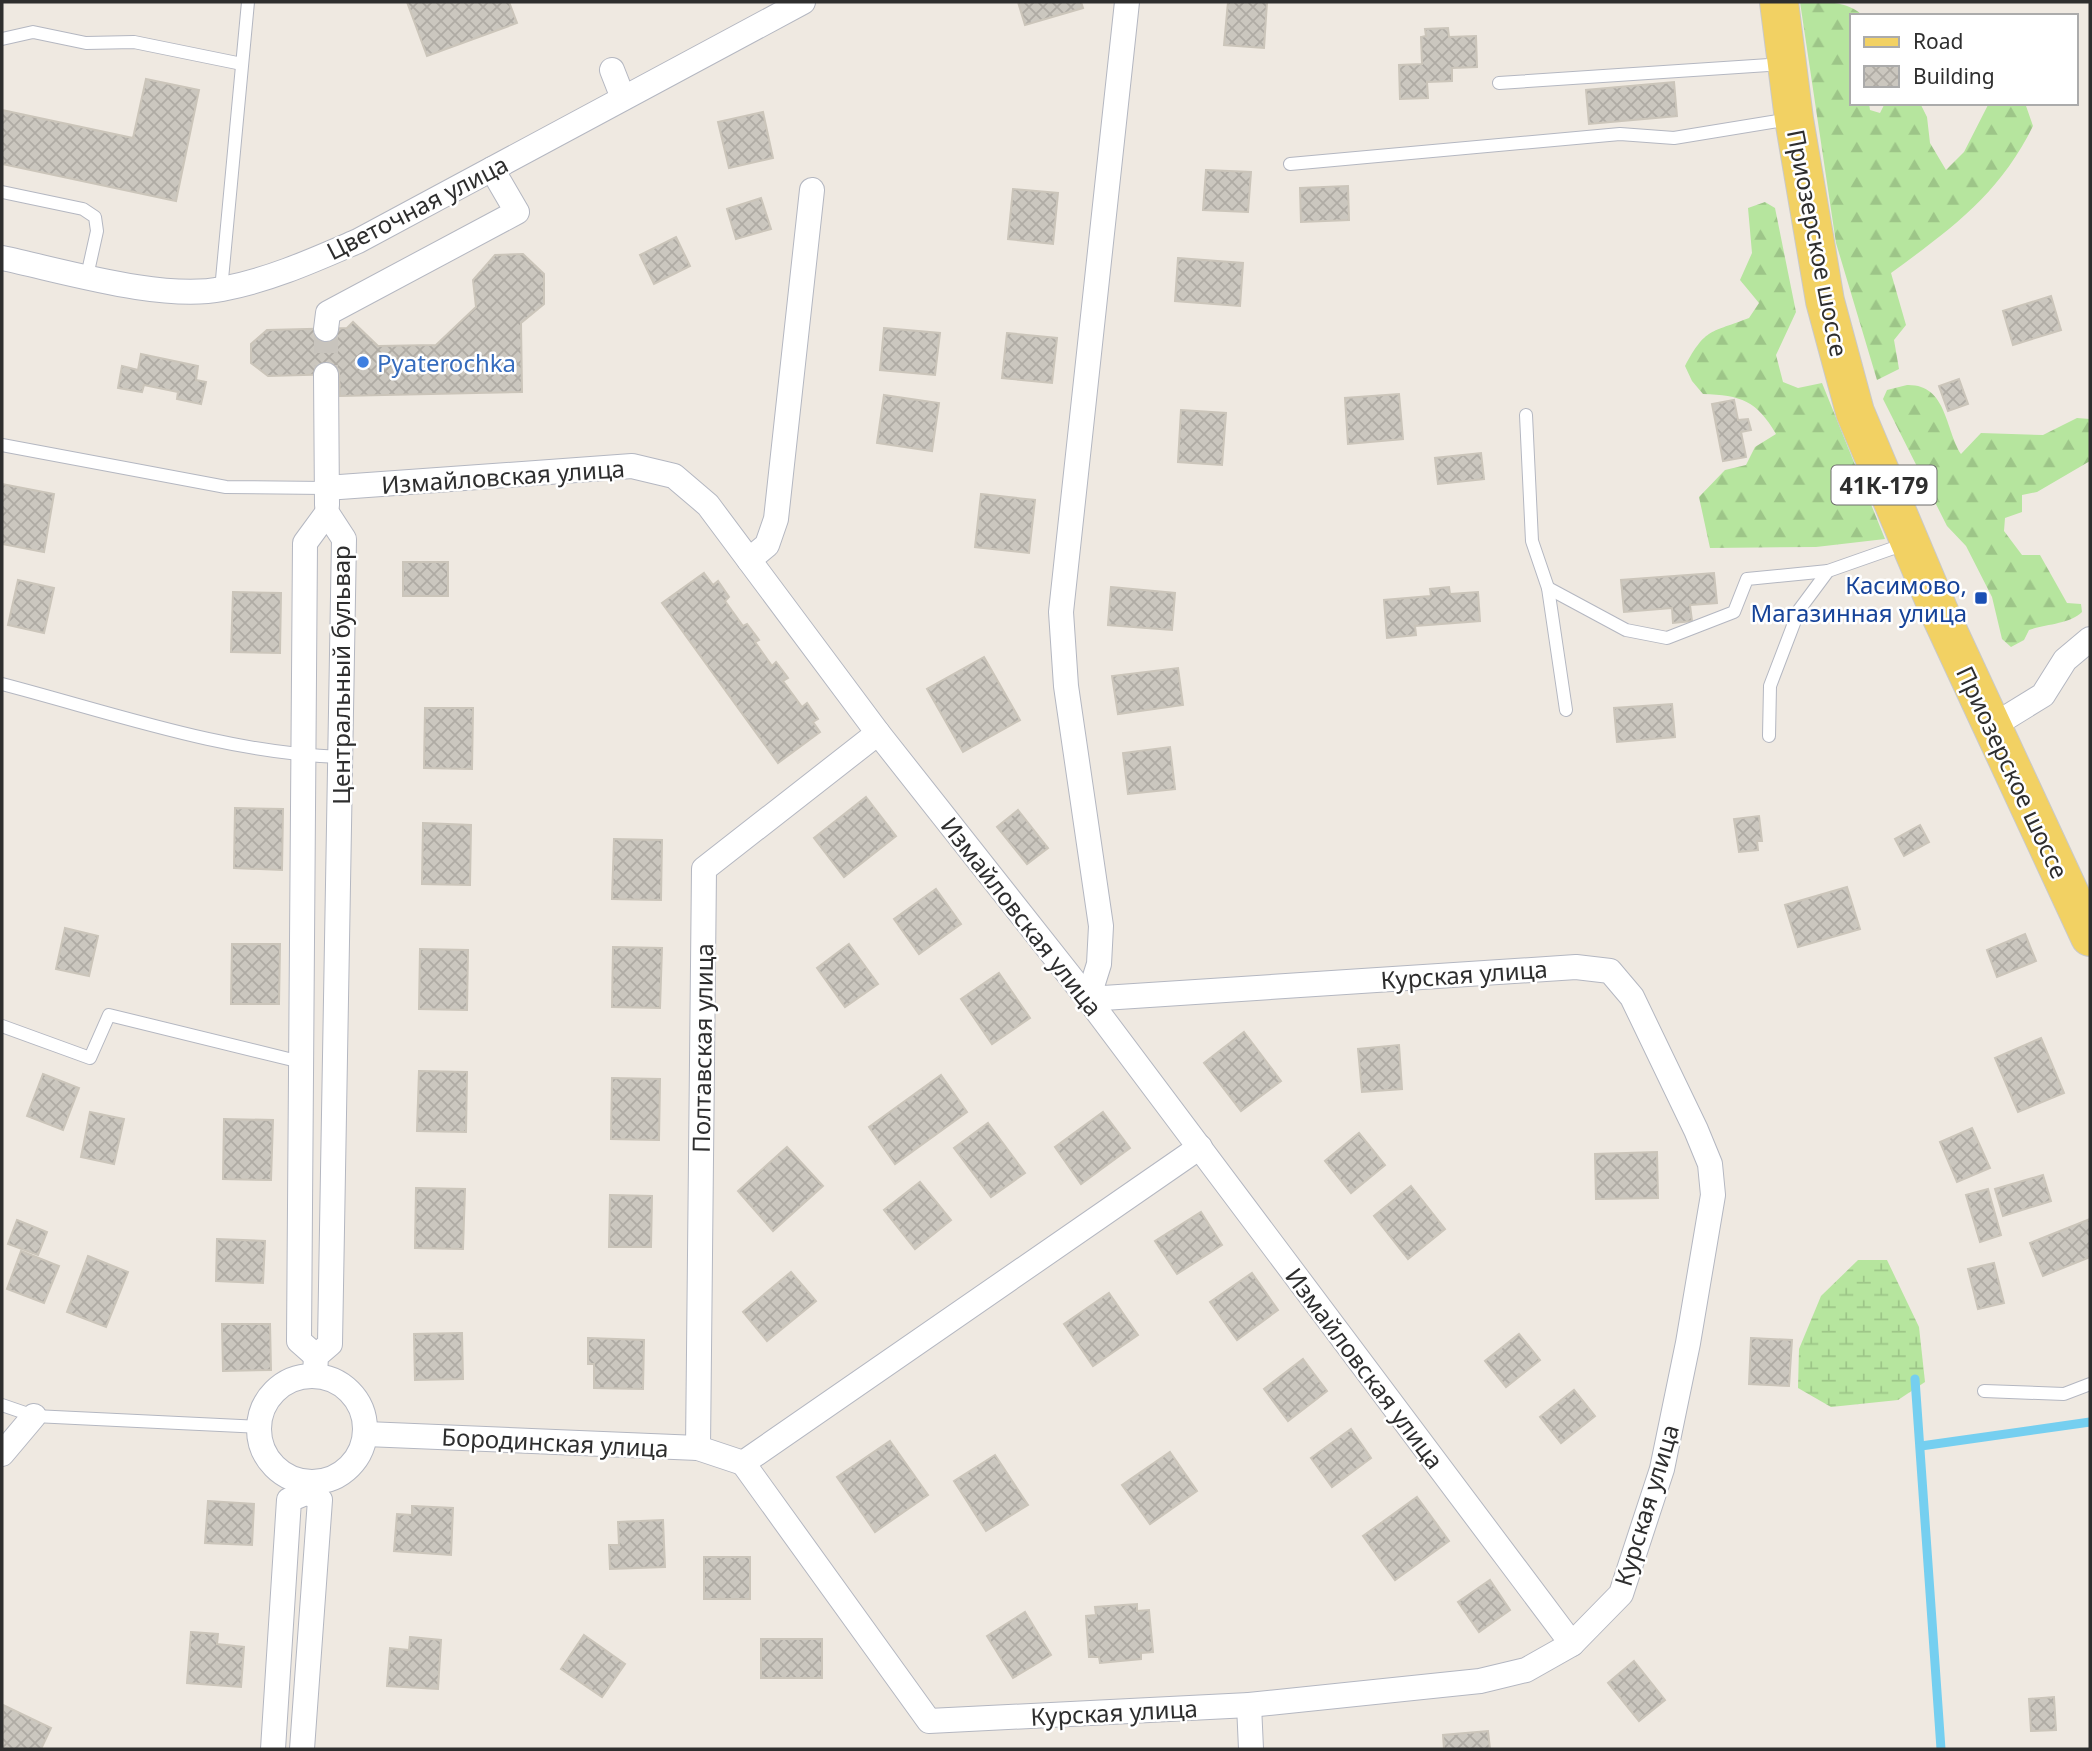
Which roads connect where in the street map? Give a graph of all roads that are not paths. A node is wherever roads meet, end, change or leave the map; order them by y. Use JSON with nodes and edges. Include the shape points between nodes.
{"nodes":[{"id":1,"x":248,"y":2,"type":"edge"},
{"id":2,"x":803,"y":2,"type":"edge"},
{"id":3,"x":1127,"y":2,"type":"edge"},
{"id":4,"x":1779,"y":2,"type":"edge"},
{"id":5,"x":2,"y":38,"type":"edge"},
{"id":6,"x":242,"y":64,"type":"junction"},
{"id":7,"x":1787,"y":64,"type":"junction"},
{"id":8,"x":612,"y":70,"type":"dead end"},
{"id":9,"x":1499,"y":83,"type":"dead end"},
{"id":10,"x":623,"y":98,"type":"junction"},
{"id":11,"x":1794,"y":119,"type":"junction"},
{"id":12,"x":1290,"y":164,"type":"dead end"},
{"id":13,"x":492,"y":169,"type":"junction"},
{"id":14,"x":812,"y":190,"type":"dead end"},
{"id":15,"x":2,"y":191,"type":"edge"},
{"id":16,"x":2,"y":258,"type":"edge"},
{"id":17,"x":87,"y":276,"type":"junction"},
{"id":18,"x":221,"y":290,"type":"junction"},
{"id":19,"x":326,"y":329,"type":"tunnel mouth"},
{"id":20,"x":326,"y":375,"type":"tunnel mouth"},
{"id":21,"x":1526,"y":415,"type":"dead end"},
{"id":22,"x":2,"y":445,"type":"edge"},
{"id":23,"x":326,"y":488,"type":"junction"},
{"id":24,"x":327,"y":513,"type":"junction"},
{"id":25,"x":1908,"y":543,"type":"junction"},
{"id":26,"x":749,"y":561,"type":"junction"},
{"id":27,"x":1828,"y":571,"type":"junction"},
{"id":28,"x":1548,"y":588,"type":"junction"},
{"id":29,"x":2090,"y":639,"type":"edge"},
{"id":30,"x":2,"y":684,"type":"edge"},
{"id":31,"x":1566,"y":710,"type":"dead end"},
{"id":32,"x":1992,"y":727,"type":"junction"},
{"id":33,"x":878,"y":733,"type":"junction"},
{"id":34,"x":1769,"y":736,"type":"dead end"},
{"id":35,"x":303,"y":755,"type":"junction"},
{"id":36,"x":340,"y":757,"type":"junction"},
{"id":37,"x":2090,"y":937,"type":"edge"},
{"id":38,"x":1088,"y":999,"type":"junction"},
{"id":39,"x":2,"y":1026,"type":"edge"},
{"id":40,"x":301,"y":1062,"type":"junction"},
{"id":41,"x":1200,"y":1147,"type":"junction"},
{"id":42,"x":315,"y":1366,"type":"junction"},
{"id":43,"x":2090,"y":1384,"type":"edge"},
{"id":44,"x":1984,"y":1391,"type":"dead end"},
{"id":45,"x":2,"y":1405,"type":"edge"},
{"id":46,"x":34,"y":1416,"type":"junction"},
{"id":47,"x":259,"y":1427,"type":"junction"},
{"id":48,"x":366,"y":1434,"type":"junction"},
{"id":49,"x":698,"y":1448,"type":"junction"},
{"id":50,"x":2,"y":1454,"type":"edge"},
{"id":51,"x":743,"y":1463,"type":"junction"},
{"id":52,"x":309,"y":1488,"type":"junction"},
{"id":53,"x":1572,"y":1643,"type":"junction"},
{"id":54,"x":1249,"y":1705,"type":"junction"},
{"id":55,"x":273,"y":1749,"type":"edge"},
{"id":56,"x":302,"y":1749,"type":"edge"},
{"id":57,"x":1251,"y":1749,"type":"edge"}],
"edges":[{"from":1,"to":6,"type":"lane"},
{"from":2,"to":10,"type":"street","name":"Цветочная улица"},
{"from":3,"to":38,"type":"street","via":[[1062,612],[1066,686],[1101,926],[1099,964]]},
{"from":4,"to":7,"type":"main road","name":"Приозерское шоссе","number":"41К-179"},
{"from":5,"to":6,"type":"lane","via":[[33,32],[86,43],[134,41]]},
{"from":6,"to":18,"type":"lane"},
{"from":7,"to":9,"type":"lane"},
{"from":7,"to":11,"type":"main road","name":"Приозерское шоссе","number":"41К-179"},
{"from":8,"to":10,"type":"street"},
{"from":10,"to":13,"type":"street","name":"Цветочная улица"},
{"from":11,"to":12,"type":"lane","via":[[1674,138],[1620,134]]},
{"from":11,"to":25,"type":"main road","name":"Приозерское шоссе","number":"41К-179","via":[[1825,301],[1854,412]]},
{"from":13,"to":18,"type":"street","name":"Цветочная улица","via":[[358,241],[287,271]]},
{"from":13,"to":19,"type":"street","via":[[517,212],[328,313]]},
{"from":14,"to":26,"type":"street","via":[[776,519],[767,545]]},
{"from":15,"to":17,"type":"lane","via":[[83,209],[95,216],[97,230]]},
{"from":16,"to":17,"type":"street","name":"Цветочная улица"},
{"from":17,"to":18,"type":"street","name":"Цветочная улица","via":[[165,292]]},
{"from":20,"to":23,"type":"street"},
{"from":21,"to":28,"type":"lane","via":[[1532,541]]},
{"from":22,"to":23,"type":"lane","via":[[226,487]]},
{"from":23,"to":24,"type":"street"},
{"from":23,"to":26,"type":"street","name":"Измайловская улица","via":[[632,466],[674,476],[708,505]]},
{"from":24,"to":35,"type":"street","name":"Центральный бульвар","via":[[304,543]]},
{"from":24,"to":36,"type":"street","name":"Центральный бульвар","via":[[344,539]]},
{"from":25,"to":27,"type":"lane"},
{"from":25,"to":32,"type":"main road","name":"Приозерское шоссе","number":"41К-179"},
{"from":26,"to":33,"type":"street","name":"Измайловская улица"},
{"from":27,"to":28,"type":"lane","via":[[1747,579],[1734,612],[1667,638],[1626,630]]},
{"from":27,"to":34,"type":"lane","via":[[1799,610],[1770,686]]},
{"from":28,"to":31,"type":"lane"},
{"from":29,"to":32,"type":"street","via":[[2065,660],[2043,695]]},
{"from":30,"to":35,"type":"lane","via":[[225,743]]},
{"from":32,"to":37,"type":"main road","name":"Приозерское шоссе","number":"41К-179"},
{"from":33,"to":38,"type":"street","name":"Измайловская улица"},
{"from":33,"to":49,"type":"street","name":"Полтавская улица","via":[[704,869]]},
{"from":35,"to":36,"type":"lane"},
{"from":35,"to":40,"type":"street","name":"Центральный бульвар"},
{"from":36,"to":42,"type":"street","name":"Центральный бульвар","via":[[330,1344]]},
{"from":38,"to":41,"type":"street","name":"Измайловская улица"},
{"from":38,"to":53,"type":"street","name":"Курская улица","via":[[1576,967],[1610,971],[1632,997],[1710,1164],[1713,1195],[1662,1469],[1621,1594]]},
{"from":39,"to":40,"type":"lane","via":[[90,1058],[110,1015]]},
{"from":40,"to":42,"type":"street","name":"Центральный бульвар","via":[[299,1341]]},
{"from":41,"to":51,"type":"street"},
{"from":41,"to":53,"type":"street","name":"Измайловская улица"},
{"from":42,"to":47,"type":"street","via":[[271,1394]]},
{"from":42,"to":48,"type":"street","via":[[353,1394],[363,1412]]},
{"from":43,"to":44,"type":"lane","via":[[2064,1394]]},
{"from":45,"to":46,"type":"lane"},
{"from":46,"to":47,"type":"lane"},
{"from":46,"to":50,"type":"street"},
{"from":47,"to":52,"type":"street","via":[[258,1439],[268,1461]]},
{"from":48,"to":49,"type":"street","name":"Бородинская улица"},
{"from":48,"to":52,"type":"street","via":[[360,1454],[348,1470]]},
{"from":49,"to":51,"type":"street","name":"Бородинская улица"},
{"from":51,"to":54,"type":"street","name":"Курская улица","via":[[929,1721]]},
{"from":52,"to":55,"type":"street","via":[[289,1500]]},
{"from":52,"to":56,"type":"street","via":[[320,1500]]},
{"from":53,"to":54,"type":"street","name":"Курская улица","via":[[1527,1670],[1480,1681]]},
{"from":54,"to":57,"type":"street"}]}
